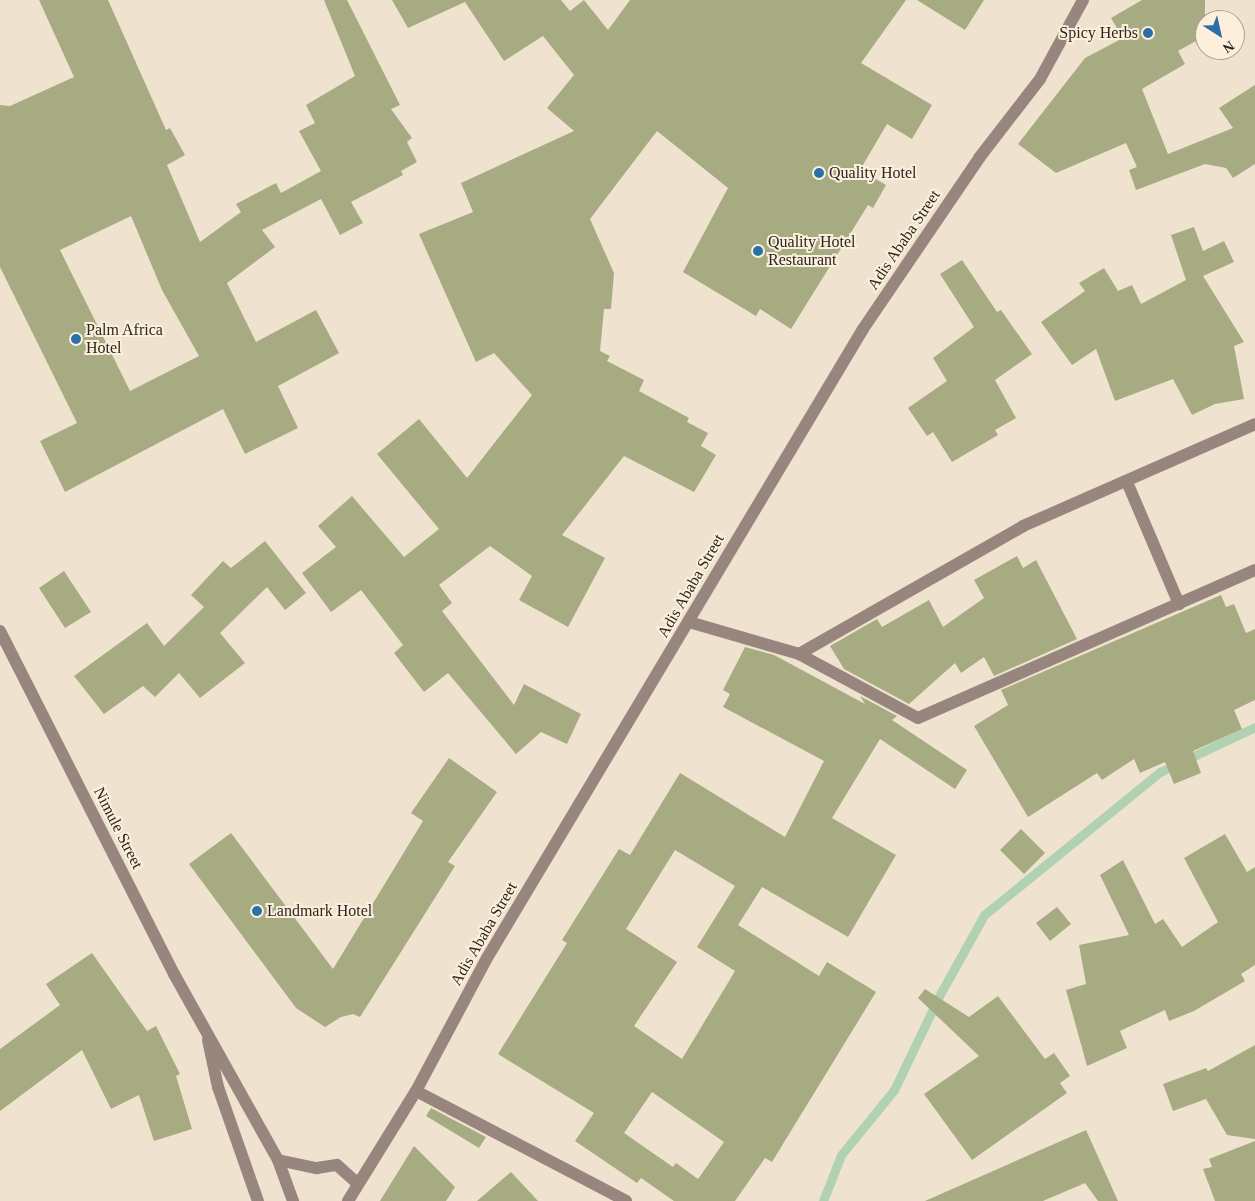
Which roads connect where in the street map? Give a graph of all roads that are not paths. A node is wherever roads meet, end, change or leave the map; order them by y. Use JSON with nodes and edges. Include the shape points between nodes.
{"nodes":[{"id":1,"x":1083,"y":0,"type":"edge"},
{"id":2,"x":1255,"y":424,"type":"edge"},
{"id":3,"x":1127,"y":482,"type":"junction"},
{"id":4,"x":1255,"y":570,"type":"edge"},
{"id":5,"x":1179,"y":604,"type":"junction"},
{"id":6,"x":689,"y":622,"type":"junction"},
{"id":7,"x":0,"y":632,"type":"edge"},
{"id":8,"x":799,"y":654,"type":"junction"},
{"id":9,"x":208,"y":1038,"type":"junction"},
{"id":10,"x":416,"y":1091,"type":"junction"},
{"id":11,"x":278,"y":1160,"type":"junction"},
{"id":12,"x":358,"y":1184,"type":"junction"},
{"id":13,"x":258,"y":1201,"type":"edge"},
{"id":14,"x":293,"y":1201,"type":"edge"},
{"id":15,"x":348,"y":1201,"type":"edge"},
{"id":16,"x":626,"y":1201,"type":"edge"}],
"edges":[{"from":1,"to":6,"type":"street","name":"Adis Ababa Street","via":[[1040,79],[979,158],[862,329]]},
{"from":2,"to":3,"type":"street"},
{"from":3,"to":5,"type":"street"},
{"from":3,"to":8,"type":"street","via":[[1023,526]]},
{"from":4,"to":5,"type":"street"},
{"from":5,"to":8,"type":"street","via":[[918,718]]},
{"from":6,"to":8,"type":"street"},
{"from":6,"to":10,"type":"street","name":"Adis Ababa Street","via":[[487,958]]},
{"from":7,"to":9,"type":"street","name":"Nimule Street"},
{"from":9,"to":11,"type":"street","name":"Nimule Street","via":[[226,1062]]},
{"from":9,"to":13,"type":"street","name":"Nimule Street","via":[[218,1087]]},
{"from":10,"to":12,"type":"street","name":"Adis Ababa Street"},
{"from":10,"to":16,"type":"street"},
{"from":11,"to":12,"type":"street","via":[[317,1168],[337,1165]]},
{"from":11,"to":14,"type":"street","name":"Nimule Street"},
{"from":12,"to":15,"type":"street","name":"Adis Ababa Street"}]}
